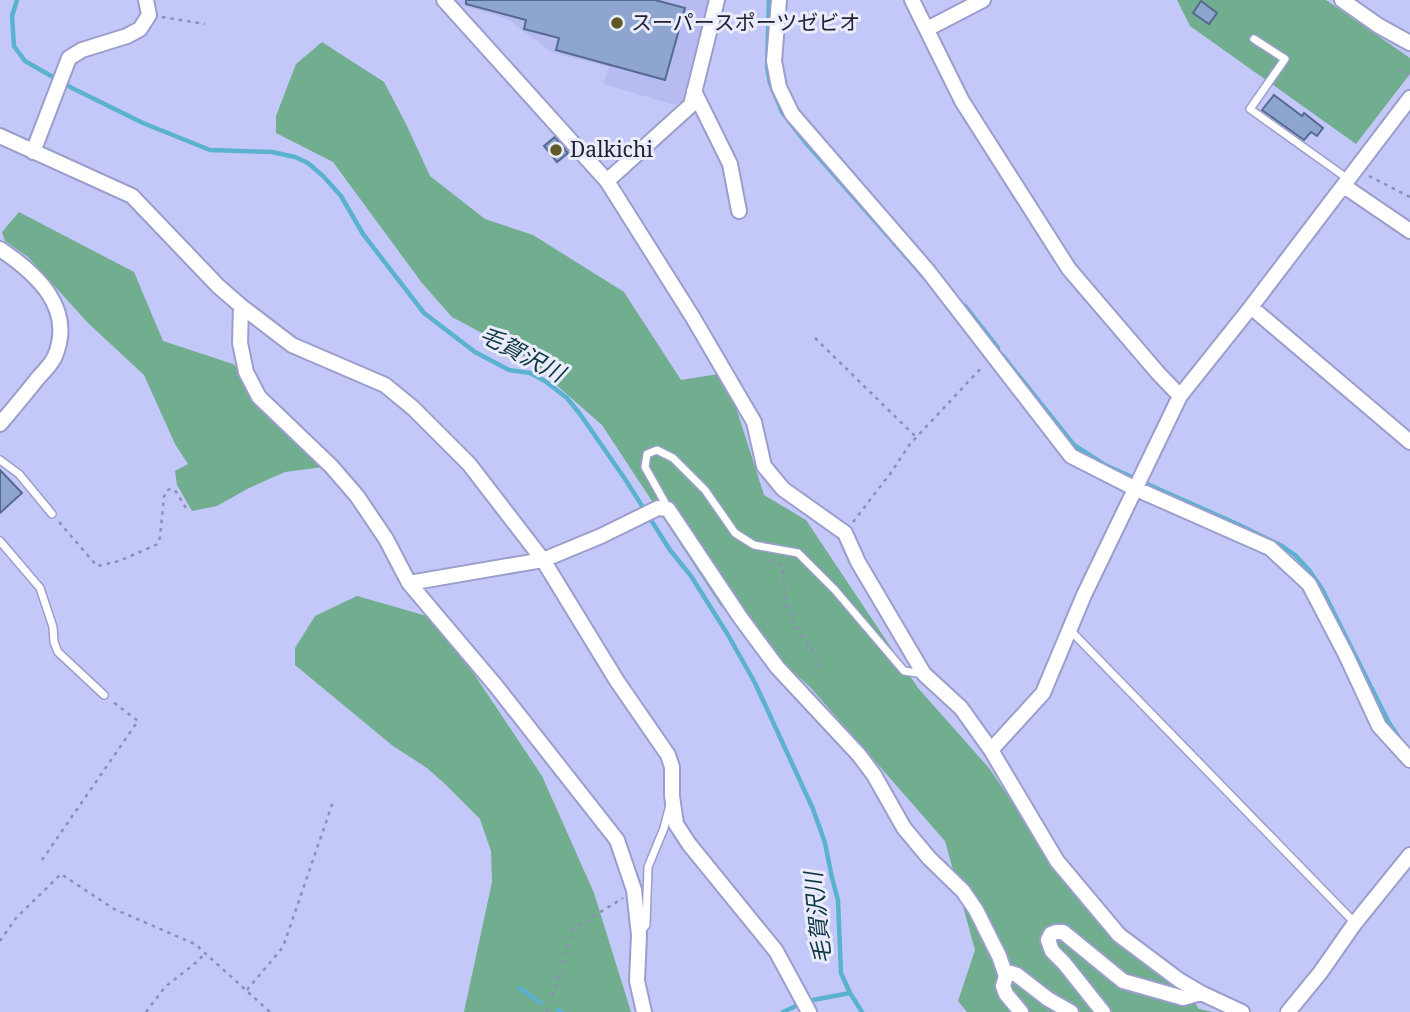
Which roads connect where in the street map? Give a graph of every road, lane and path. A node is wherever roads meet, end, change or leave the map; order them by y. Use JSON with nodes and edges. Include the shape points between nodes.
{"nodes":[{"id":1,"x":146,"y":0,"type":"edge"},
{"id":2,"x":444,"y":0,"type":"edge"},
{"id":3,"x":717,"y":0,"type":"edge"},
{"id":4,"x":779,"y":0,"type":"edge"},
{"id":5,"x":912,"y":0,"type":"edge"},
{"id":6,"x":984,"y":0,"type":"edge"},
{"id":7,"x":1342,"y":0,"type":"edge"},
{"id":8,"x":149,"y":15,"type":"junction"},
{"id":9,"x":205,"y":24,"type":"dead end"},
{"id":10,"x":927,"y":29,"type":"junction"},
{"id":11,"x":1254,"y":39,"type":"dead end"},
{"id":12,"x":1410,"y":43,"type":"edge"},
{"id":13,"x":1398,"y":69,"type":"dead end"},
{"id":14,"x":1410,"y":75,"type":"edge"},
{"id":15,"x":694,"y":91,"type":"junction"},
{"id":16,"x":1410,"y":98,"type":"edge"},
{"id":17,"x":0,"y":136,"type":"edge"},
{"id":18,"x":33,"y":152,"type":"junction"},
{"id":19,"x":1350,"y":178,"type":"junction"},
{"id":20,"x":607,"y":181,"type":"junction"},
{"id":21,"x":1410,"y":197,"type":"edge"},
{"id":22,"x":739,"y":211,"type":"dead end"},
{"id":23,"x":1410,"y":231,"type":"edge"},
{"id":24,"x":1,"y":252,"type":"edge"},
{"id":25,"x":242,"y":306,"type":"junction"},
{"id":26,"x":1251,"y":307,"type":"junction"},
{"id":27,"x":816,"y":338,"type":"dead end"},
{"id":28,"x":993,"y":355,"type":"junction"},
{"id":29,"x":1180,"y":396,"type":"junction"},
{"id":30,"x":0,"y":424,"type":"edge"},
{"id":31,"x":916,"y":437,"type":"junction"},
{"id":32,"x":1410,"y":442,"type":"edge"},
{"id":33,"x":0,"y":460,"type":"edge"},
{"id":34,"x":1134,"y":488,"type":"junction"},
{"id":35,"x":186,"y":508,"type":"dead end"},
{"id":36,"x":52,"y":514,"type":"joint"},
{"id":37,"x":681,"y":530,"type":"junction"},
{"id":38,"x":845,"y":533,"type":"junction"},
{"id":39,"x":0,"y":541,"type":"edge"},
{"id":40,"x":754,"y":545,"type":"junction"},
{"id":41,"x":543,"y":560,"type":"junction"},
{"id":42,"x":409,"y":583,"type":"junction"},
{"id":43,"x":1070,"y":630,"type":"junction"},
{"id":44,"x":816,"y":673,"type":"dead end"},
{"id":45,"x":924,"y":674,"type":"junction"},
{"id":46,"x":104,"y":695,"type":"joint"},
{"id":47,"x":991,"y":751,"type":"junction"},
{"id":48,"x":1410,"y":760,"type":"edge"},
{"id":49,"x":672,"y":796,"type":"junction"},
{"id":50,"x":334,"y":799,"type":"dead end"},
{"id":51,"x":1410,"y":855,"type":"edge"},
{"id":52,"x":42,"y":860,"type":"dead end"},
{"id":53,"x":634,"y":890,"type":"junction"},
{"id":54,"x":1355,"y":923,"type":"junction"},
{"id":55,"x":639,"y":935,"type":"junction"},
{"id":56,"x":0,"y":941,"type":"edge"},
{"id":57,"x":205,"y":952,"type":"junction"},
{"id":58,"x":1006,"y":976,"type":"junction"},
{"id":59,"x":247,"y":990,"type":"junction"},
{"id":60,"x":1201,"y":993,"type":"junction"},
{"id":61,"x":146,"y":1012,"type":"edge"},
{"id":62,"x":270,"y":1012,"type":"edge"},
{"id":63,"x":547,"y":1012,"type":"edge"},
{"id":64,"x":644,"y":1012,"type":"edge"},
{"id":65,"x":809,"y":1012,"type":"edge"},
{"id":66,"x":1021,"y":1012,"type":"edge"},
{"id":67,"x":1071,"y":1012,"type":"edge"},
{"id":68,"x":1103,"y":1012,"type":"edge"},
{"id":69,"x":1242,"y":1012,"type":"edge"},
{"id":70,"x":1288,"y":1012,"type":"edge"}],
"edges":[{"from":1,"to":8,"type":"street"},
{"from":2,"to":20,"type":"street"},
{"from":3,"to":15,"type":"street"},
{"from":4,"to":28,"type":"street","via":[[774,61],[779,87],[792,114],[928,271]]},
{"from":5,"to":10,"type":"street"},
{"from":6,"to":10,"type":"street"},
{"from":7,"to":12,"type":"street"},
{"from":8,"to":9,"type":"path"},
{"from":8,"to":18,"type":"street","via":[[141,29],[69,58]]},
{"from":10,"to":29,"type":"street","via":[[962,102],[1069,269]]},
{"from":11,"to":19,"type":"lane","via":[[1285,59],[1250,108]]},
{"from":13,"to":14,"type":"path"},
{"from":15,"to":20,"type":"street","via":[[691,104]]},
{"from":15,"to":22,"type":"street","via":[[730,164]]},
{"from":16,"to":19,"type":"street"},
{"from":17,"to":18,"type":"street"},
{"from":18,"to":25,"type":"street","via":[[132,197]]},
{"from":19,"to":21,"type":"path"},
{"from":19,"to":23,"type":"street"},
{"from":19,"to":26,"type":"street"},
{"from":20,"to":38,"type":"street","via":[[754,422],[764,466],[783,489]]},
{"from":24,"to":30,"type":"street","via":[[34,274],[49,292],[58,313],[60,337],[54,358]]},
{"from":25,"to":41,"type":"street","via":[[292,345],[385,385],[413,408],[469,464]]},
{"from":25,"to":42,"type":"street","via":[[240,343],[246,372],[259,397],[357,496]]},
{"from":26,"to":29,"type":"street"},
{"from":26,"to":32,"type":"street"},
{"from":27,"to":31,"type":"path"},
{"from":28,"to":31,"type":"path"},
{"from":28,"to":34,"type":"street","via":[[1071,456]]},
{"from":29,"to":34,"type":"street"},
{"from":31,"to":38,"type":"path"},
{"from":33,"to":36,"type":"lane","via":[[19,474]]},
{"from":34,"to":43,"type":"street"},
{"from":34,"to":48,"type":"street","via":[[1270,548],[1309,584],[1379,726]]},
{"from":35,"to":36,"type":"path","via":[[170,489],[164,497],[158,544],[97,566]]},
{"from":37,"to":40,"type":"lane","via":[[645,467],[647,454],[657,450],[673,458],[705,490],[735,533]]},
{"from":37,"to":41,"type":"street","via":[[668,509],[656,510]]},
{"from":37,"to":58,"type":"street","via":[[777,667],[859,755],[904,828],[963,891]]},
{"from":38,"to":45,"type":"street"},
{"from":39,"to":46,"type":"lane","via":[[40,588],[58,652]]},
{"from":40,"to":44,"type":"path","via":[[756,553],[777,561],[782,571],[786,605],[817,658]]},
{"from":40,"to":45,"type":"lane","via":[[798,554],[904,671]]},
{"from":41,"to":42,"type":"street"},
{"from":41,"to":49,"type":"street","via":[[668,755]]},
{"from":42,"to":53,"type":"street","via":[[617,840]]},
{"from":43,"to":47,"type":"street","via":[[1043,693]]},
{"from":43,"to":54,"type":"lane"},
{"from":45,"to":47,"type":"street","via":[[961,708]]},
{"from":46,"to":52,"type":"path","via":[[138,721]]},
{"from":47,"to":60,"type":"street","via":[[1056,861],[1119,935]]},
{"from":49,"to":55,"type":"lane","via":[[648,867],[646,925]]},
{"from":49,"to":65,"type":"street","via":[[676,824],[776,951]]},
{"from":50,"to":59,"type":"path","via":[[283,947]]},
{"from":51,"to":54,"type":"street"},
{"from":53,"to":55,"type":"street"},
{"from":53,"to":63,"type":"path","via":[[573,929]]},
{"from":54,"to":70,"type":"street"},
{"from":55,"to":64,"type":"street","via":[[636,981]]},
{"from":56,"to":57,"type":"path","via":[[16,918],[61,874],[114,909]]},
{"from":57,"to":59,"type":"path"},
{"from":57,"to":61,"type":"path","via":[[165,987]]},
{"from":58,"to":66,"type":"street","via":[[1006,994]]},
{"from":58,"to":67,"type":"street","via":[[1017,975]]},
{"from":59,"to":62,"type":"path"},
{"from":60,"to":68,"type":"street","via":[[1184,998],[1123,981],[1063,932],[1051,934],[1052,951]]},
{"from":60,"to":69,"type":"street"}]}
